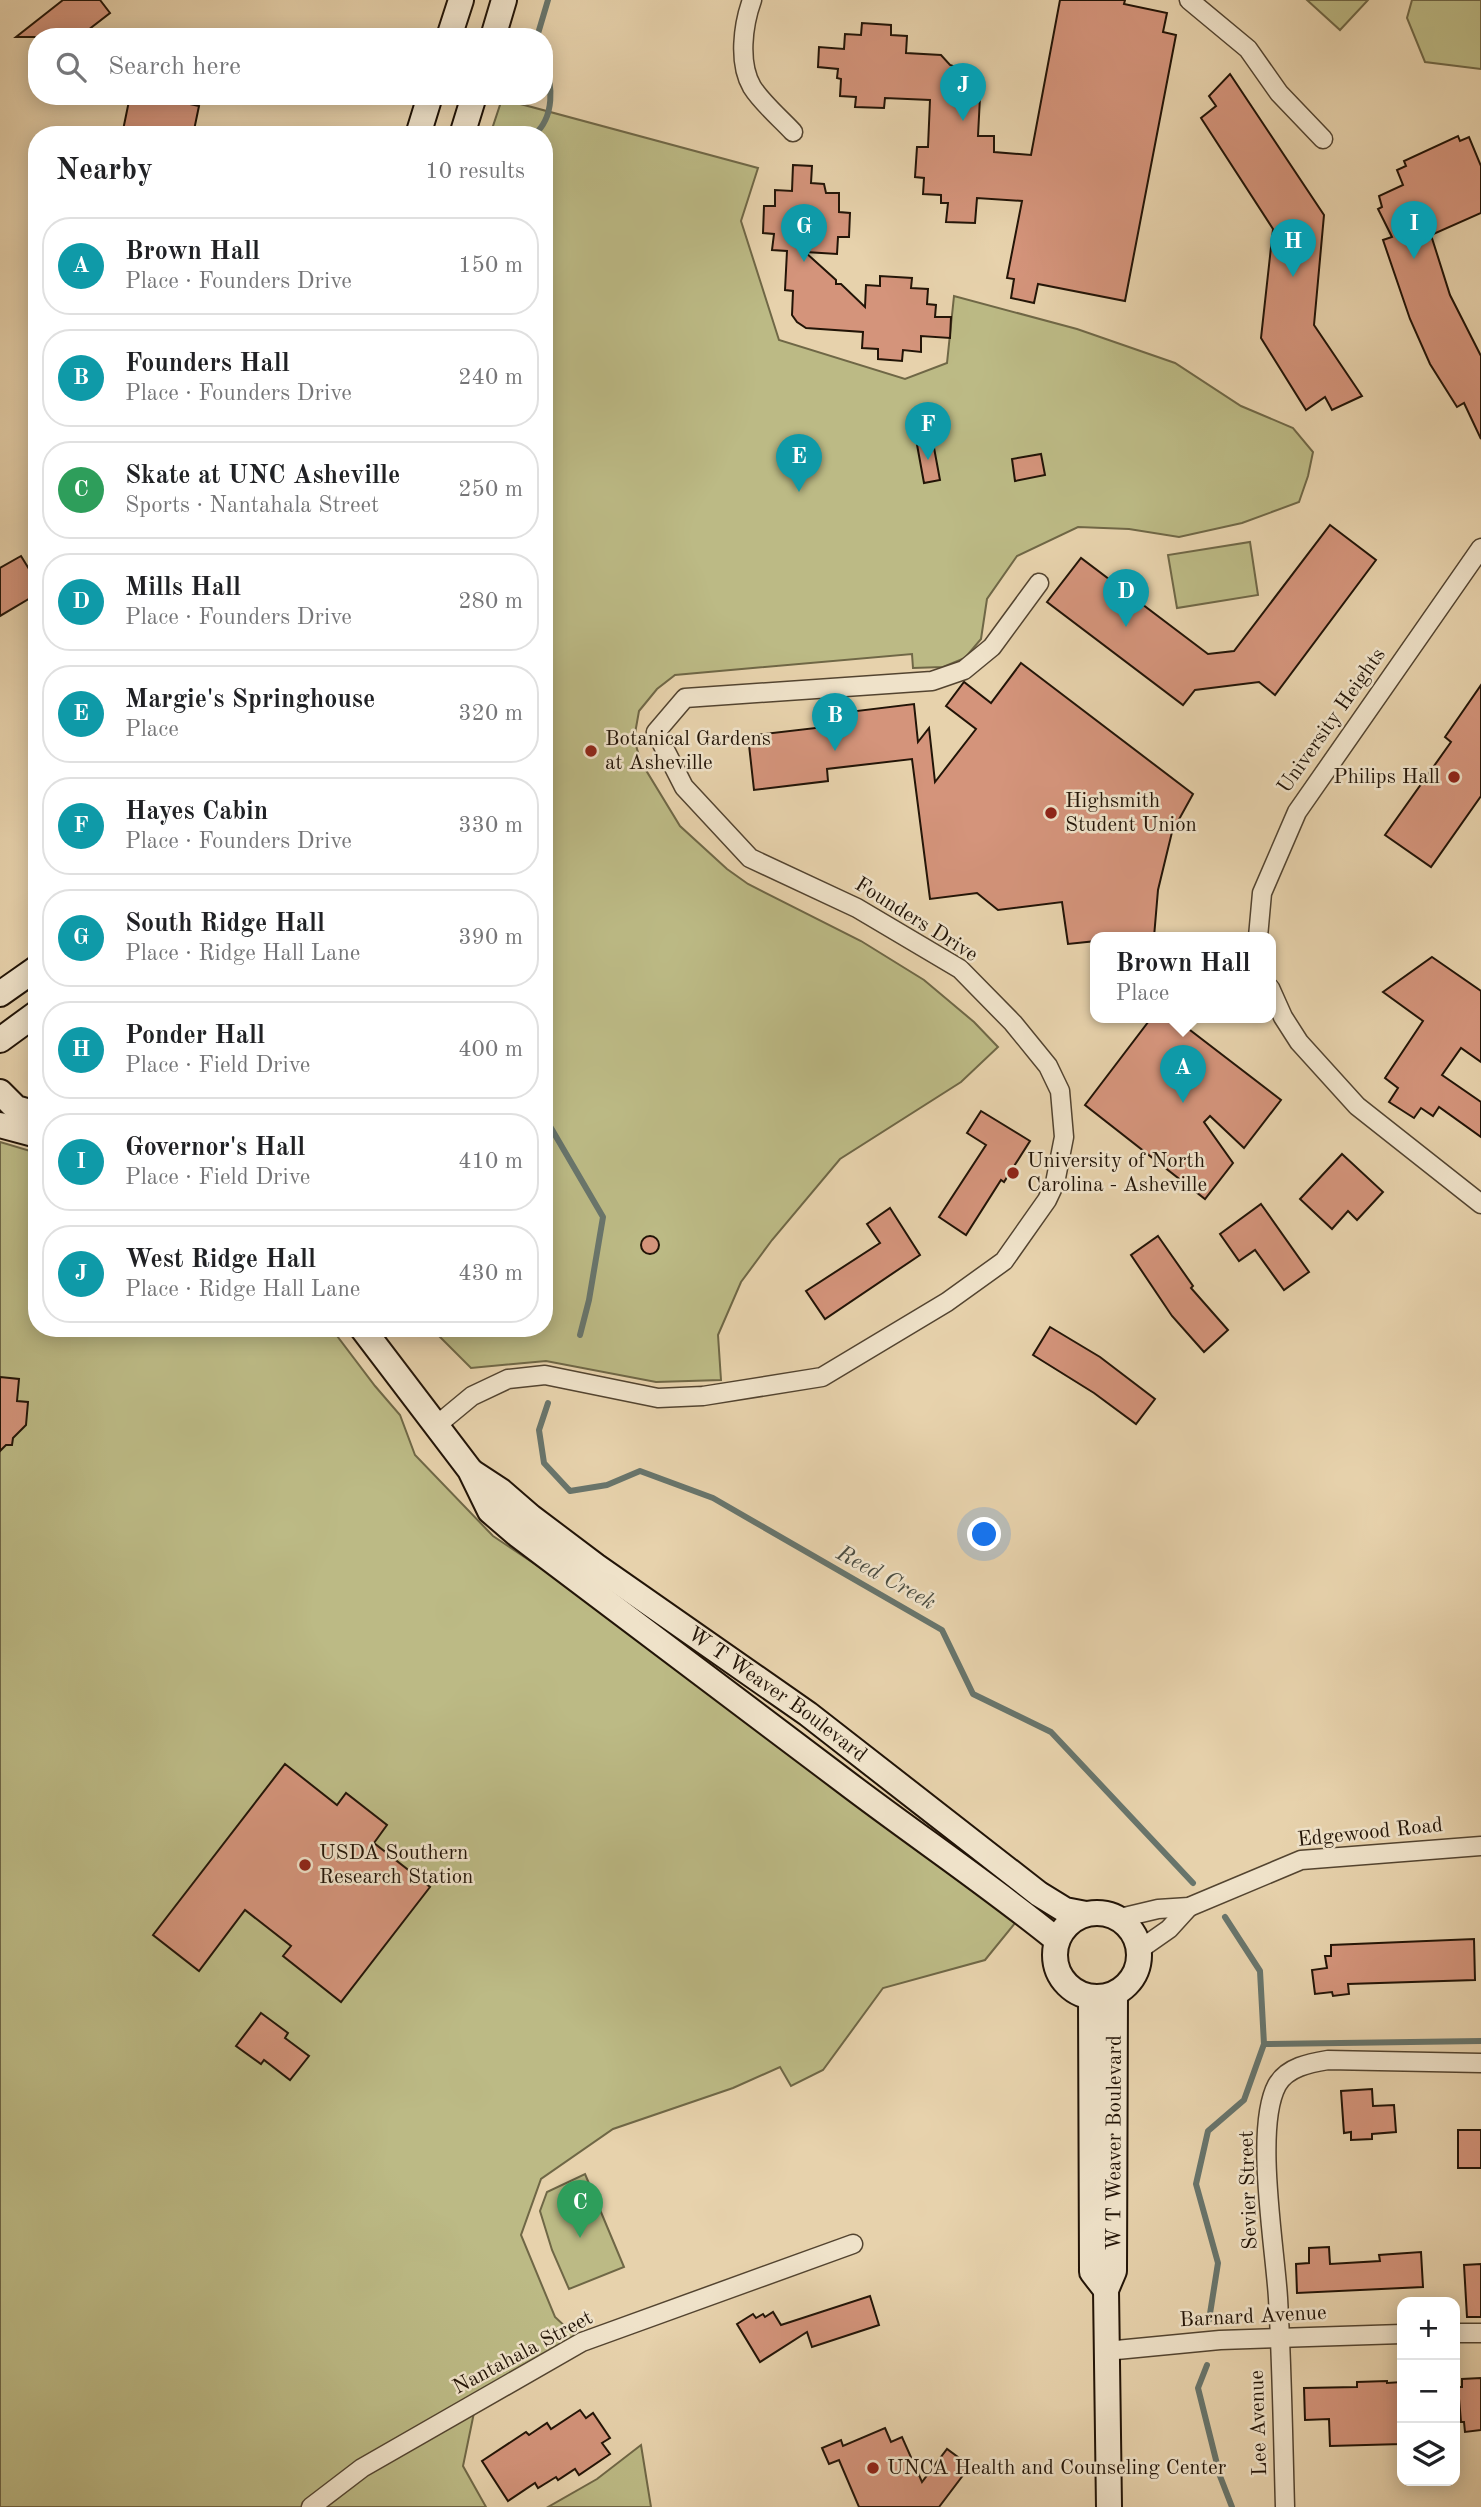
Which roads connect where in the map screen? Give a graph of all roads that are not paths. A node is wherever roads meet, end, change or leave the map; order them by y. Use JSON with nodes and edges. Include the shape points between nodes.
{"nodes":[{"id":1,"x":461,"y":0,"type":"edge"},
{"id":2,"x":505,"y":0,"type":"edge"},
{"id":3,"x":752,"y":0,"type":"edge"},
{"id":4,"x":1189,"y":0,"type":"edge"},
{"id":5,"x":452,"y":28,"type":"edge"},
{"id":6,"x":496,"y":28,"type":"edge"},
{"id":7,"x":427,"y":105,"type":"edge"},
{"id":8,"x":471,"y":105,"type":"edge"},
{"id":9,"x":421,"y":126,"type":"edge"},
{"id":10,"x":465,"y":126,"type":"edge"},
{"id":11,"x":793,"y":132,"type":"dead end"},
{"id":12,"x":1324,"y":139,"type":"dead end"},
{"id":13,"x":1481,"y":548,"type":"edge"},
{"id":14,"x":1039,"y":583,"type":"dead end"},
{"id":15,"x":1258,"y":932,"type":"edge"},
{"id":16,"x":28,"y":974,"type":"edge"},
{"id":17,"x":0,"y":994,"type":"edge"},
{"id":18,"x":1276,"y":1001,"type":"edge"},
{"id":19,"x":28,"y":1020,"type":"edge"},
{"id":20,"x":0,"y":1040,"type":"edge"},
{"id":21,"x":0,"y":1092,"type":"edge"},
{"id":22,"x":28,"y":1111,"type":"edge"},
{"id":23,"x":0,"y":1125,"type":"edge"},
{"id":24,"x":28,"y":1133,"type":"edge"},
{"id":25,"x":1481,"y":1205,"type":"edge"},
{"id":26,"x":369,"y":1337,"type":"edge"},
{"id":27,"x":437,"y":1425,"type":"junction"},
{"id":28,"x":470,"y":1470,"type":"junction"},
{"id":29,"x":1481,"y":1846,"type":"edge"},
{"id":30,"x":1189,"y":1907,"type":"junction"},
{"id":31,"x":1086,"y":1914,"type":"junction"},
{"id":32,"x":1120,"y":1918,"type":"junction"},
{"id":33,"x":1057,"y":1940,"type":"junction"},
{"id":34,"x":1139,"y":1950,"type":"junction"},
{"id":35,"x":1103,"y":1996,"type":"junction"},
{"id":36,"x":1481,"y":2063,"type":"edge"},
{"id":37,"x":853,"y":2244,"type":"dead end"},
{"id":38,"x":1460,"y":2333,"type":"edge"},
{"id":39,"x":1481,"y":2333,"type":"edge"},
{"id":40,"x":1397,"y":2334,"type":"edge"},
{"id":41,"x":1279,"y":2337,"type":"junction"},
{"id":42,"x":1106,"y":2351,"type":"junction"},
{"id":43,"x":311,"y":2507,"type":"edge"},
{"id":44,"x":1109,"y":2507,"type":"edge"},
{"id":45,"x":1286,"y":2507,"type":"edge"}],
"edges":[{"from":1,"to":5,"type":"main road"},
{"from":2,"to":6,"type":"main road"},
{"from":3,"to":11,"type":"street","via":[[745,19],[744,62],[752,86]]},
{"from":4,"to":12,"type":"street","via":[[1248,49],[1279,93]]},
{"from":7,"to":9,"type":"main road"},
{"from":8,"to":10,"type":"main road"},
{"from":13,"to":15,"type":"street","name":"University Heights","via":[[1297,812],[1262,893]]},
{"from":14,"to":27,"type":"street","name":"Founders Drive","via":[[992,647],[964,670],[932,681],[685,698],[656,732],[684,787],[750,858],[857,908],[960,970],[1048,1066],[1060,1091],[1064,1137],[1055,1183],[1004,1261],[947,1302],[822,1377],[703,1396],[658,1398],[545,1375],[508,1379],[472,1396]]},
{"from":16,"to":17,"type":"main road"},
{"from":18,"to":25,"type":"street","via":[[1299,1042],[1357,1106]]},
{"from":19,"to":20,"type":"main road"},
{"from":21,"to":22,"type":"main road","via":[[16,1108]]},
{"from":23,"to":24,"type":"main road"},
{"from":26,"to":27,"type":"main road","name":"W T Weaver Boulevard"},
{"from":27,"to":28,"type":"main road","name":"W T Weaver Boulevard"},
{"from":28,"to":31,"type":"main road","name":"W T Weaver Boulevard","via":[[596,1566],[808,1714],[1039,1894],[1065,1910]]},
{"from":28,"to":33,"type":"main road","name":"W T Weaver Boulevard","via":[[490,1511],[518,1535]]},
{"from":29,"to":30,"type":"street","name":"Edgewood Road","via":[[1301,1860]]},
{"from":30,"to":32,"type":"street","name":"Edgewood Road"},
{"from":30,"to":34,"type":"street","name":"Edgewood Road","via":[[1169,1929]]},
{"from":31,"to":32,"type":"main road"},
{"from":31,"to":33,"type":"main road","via":[[1071,1921]]},
{"from":32,"to":34,"type":"main road"},
{"from":33,"to":35,"type":"main road","via":[[1054,1959],[1060,1977],[1073,1991]]},
{"from":34,"to":35,"type":"main road","via":[[1131,1980]]},
{"from":35,"to":42,"type":"main road","name":"W T Weaver Boulevard","via":[[1114,2272],[1106,2290]]},
{"from":36,"to":41,"type":"street","name":"Sevier Street","via":[[1328,2060],[1306,2064],[1278,2084],[1270,2105],[1267,2174]]},
{"from":37,"to":43,"type":"street","name":"Nantahala Street","via":[[582,2342],[362,2468]]},
{"from":38,"to":39,"type":"street"},
{"from":40,"to":41,"type":"street","name":"Barnard Avenue"},
{"from":41,"to":42,"type":"street","name":"Barnard Avenue"},
{"from":41,"to":45,"type":"street","name":"Lee Avenue"},
{"from":42,"to":44,"type":"main road","name":"W T Weaver Boulevard"}]}
